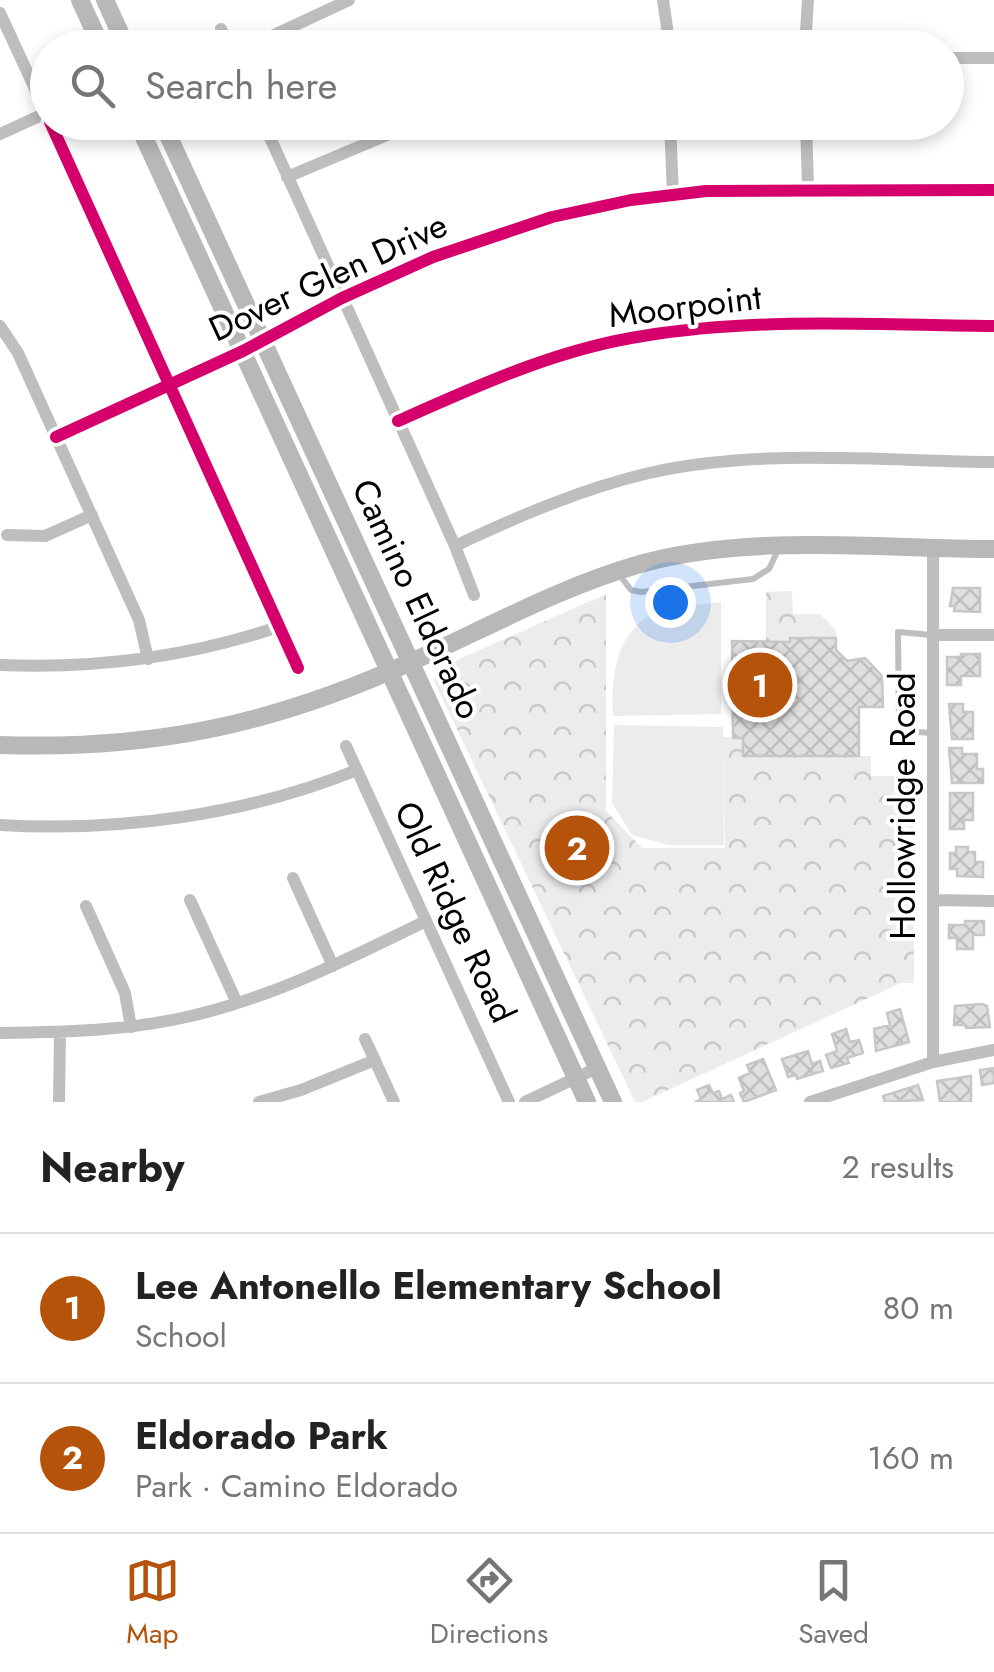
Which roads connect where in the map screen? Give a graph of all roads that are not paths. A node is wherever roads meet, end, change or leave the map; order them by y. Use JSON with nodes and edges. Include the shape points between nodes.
{"nodes":[{"id":1,"x":80,"y":0,"type":"edge"},
{"id":2,"x":105,"y":0,"type":"edge"},
{"id":3,"x":349,"y":0,"type":"edge"},
{"id":4,"x":663,"y":0,"type":"edge"},
{"id":5,"x":808,"y":0,"type":"edge"},
{"id":6,"x":0,"y":13,"type":"edge"},
{"id":7,"x":94,"y":30,"type":"edge"},
{"id":8,"x":119,"y":30,"type":"edge"},
{"id":9,"x":285,"y":30,"type":"edge"},
{"id":10,"x":667,"y":30,"type":"edge"},
{"id":11,"x":806,"y":30,"type":"edge"},
{"id":12,"x":964,"y":58,"type":"edge"},
{"id":13,"x":994,"y":58,"type":"edge"},
{"id":14,"x":30,"y":77,"type":"edge"},
{"id":15,"x":30,"y":123,"type":"edge"},
{"id":16,"x":0,"y":134,"type":"edge"},
{"id":17,"x":59,"y":140,"type":"edge"},
{"id":18,"x":145,"y":140,"type":"edge"},
{"id":19,"x":170,"y":140,"type":"edge"},
{"id":20,"x":271,"y":140,"type":"edge"},
{"id":21,"x":375,"y":140,"type":"edge"},
{"id":22,"x":671,"y":140,"type":"edge"},
{"id":23,"x":807,"y":140,"type":"edge"},
{"id":24,"x":287,"y":177,"type":"junction"},
{"id":25,"x":808,"y":188,"type":"junction"},
{"id":26,"x":994,"y":190,"type":"edge"},
{"id":27,"x":673,"y":194,"type":"junction"},
{"id":28,"x":342,"y":298,"type":"junction"},
{"id":29,"x":0,"y":326,"type":"edge"},
{"id":30,"x":994,"y":326,"type":"edge"},
{"id":31,"x":263,"y":341,"type":"junction"},
{"id":32,"x":243,"y":351,"type":"junction"},
{"id":33,"x":170,"y":384,"type":"junction"},
{"id":34,"x":398,"y":421,"type":"junction"},
{"id":35,"x":56,"y":436,"type":"junction"},
{"id":36,"x":994,"y":462,"type":"edge"},
{"id":37,"x":92,"y":515,"type":"junction"},
{"id":38,"x":7,"y":534,"type":"dead end"},
{"id":39,"x":455,"y":546,"type":"junction"},
{"id":40,"x":779,"y":547,"type":"junction"},
{"id":41,"x":932,"y":549,"type":"junction"},
{"id":42,"x":994,"y":549,"type":"edge"},
{"id":43,"x":617,"y":572,"type":"junction"},
{"id":44,"x":474,"y":595,"type":"dead end"},
{"id":45,"x":281,"y":626,"type":"junction"},
{"id":46,"x":932,"y":635,"type":"junction"},
{"id":47,"x":994,"y":635,"type":"edge"},
{"id":48,"x":148,"y":660,"type":"junction"},
{"id":49,"x":410,"y":662,"type":"junction"},
{"id":50,"x":0,"y":664,"type":"edge"},
{"id":51,"x":298,"y":668,"type":"dead end"},
{"id":52,"x":388,"y":672,"type":"junction"},
{"id":53,"x":932,"y":733,"type":"junction"},
{"id":54,"x":0,"y":745,"type":"edge"},
{"id":55,"x":346,"y":746,"type":"dead end"},
{"id":56,"x":357,"y":770,"type":"junction"},
{"id":57,"x":0,"y":825,"type":"edge"},
{"id":58,"x":293,"y":878,"type":"dead end"},
{"id":59,"x":190,"y":900,"type":"dead end"},
{"id":60,"x":933,"y":900,"type":"junction"},
{"id":61,"x":994,"y":901,"type":"edge"},
{"id":62,"x":86,"y":906,"type":"dead end"},
{"id":63,"x":426,"y":921,"type":"junction"},
{"id":64,"x":333,"y":966,"type":"junction"},
{"id":65,"x":237,"y":1004,"type":"junction"},
{"id":66,"x":131,"y":1027,"type":"junction"},
{"id":67,"x":0,"y":1032,"type":"edge"},
{"id":68,"x":60,"y":1032,"type":"junction"},
{"id":69,"x":365,"y":1038,"type":"dead end"},
{"id":70,"x":994,"y":1050,"type":"edge"},
{"id":71,"x":375,"y":1060,"type":"junction"},
{"id":72,"x":933,"y":1062,"type":"junction"},
{"id":73,"x":598,"y":1068,"type":"junction"},
{"id":74,"x":576,"y":1078,"type":"junction"},
{"id":75,"x":58,"y":1102,"type":"edge"},
{"id":76,"x":258,"y":1102,"type":"edge"},
{"id":77,"x":394,"y":1102,"type":"edge"},
{"id":78,"x":510,"y":1102,"type":"edge"},
{"id":79,"x":525,"y":1102,"type":"edge"},
{"id":80,"x":586,"y":1102,"type":"edge"},
{"id":81,"x":613,"y":1102,"type":"edge"},
{"id":82,"x":810,"y":1102,"type":"edge"}],
"edges":[{"from":1,"to":7,"type":"main road"},
{"from":2,"to":8,"type":"main road"},
{"from":3,"to":9,"type":"street"},
{"from":4,"to":10,"type":"street"},
{"from":5,"to":11,"type":"street"},
{"from":6,"to":14,"type":"street"},
{"from":12,"to":13,"type":"street"},
{"from":15,"to":16,"type":"street"},
{"from":17,"to":33,"type":"street"},
{"from":18,"to":32,"type":"main road","name":"Camino Eldorado"},
{"from":19,"to":31,"type":"main road","name":"Camino Eldorado"},
{"from":20,"to":24,"type":"street"},
{"from":21,"to":24,"type":"street"},
{"from":22,"to":27,"type":"street"},
{"from":23,"to":25,"type":"street"},
{"from":24,"to":28,"type":"street"},
{"from":25,"to":26,"type":"street","name":"Dover Glen Drive"},
{"from":25,"to":27,"type":"street","name":"Dover Glen Drive"},
{"from":27,"to":28,"type":"street","name":"Dover Glen Drive","via":[[552,217],[477,240]]},
{"from":28,"to":31,"type":"street","name":"Dover Glen Drive"},
{"from":28,"to":34,"type":"street"},
{"from":29,"to":35,"type":"street"},
{"from":30,"to":34,"type":"street","name":"Moorpoint","via":[[733,324],[640,336],[486,381]]},
{"from":31,"to":32,"type":"street","name":"Dover Glen Drive"},
{"from":31,"to":49,"type":"main road","name":"Camino Eldorado"},
{"from":32,"to":33,"type":"street","name":"Dover Glen Drive"},
{"from":32,"to":52,"type":"main road","name":"Camino Eldorado"},
{"from":33,"to":35,"type":"street","name":"Dover Glen Drive"},
{"from":33,"to":45,"type":"street"},
{"from":34,"to":39,"type":"street"},
{"from":35,"to":37,"type":"street"},
{"from":36,"to":39,"type":"street","via":[[773,460],[689,467],[589,489]]},
{"from":37,"to":38,"type":"street","via":[[45,536]]},
{"from":37,"to":48,"type":"street","via":[[140,620]]},
{"from":39,"to":44,"type":"street"},
{"from":40,"to":41,"type":"main road"},
{"from":40,"to":43,"type":"main road","via":[[707,550]]},
{"from":40,"to":43,"type":"lane","via":[[768,569],[753,579],[641,592]]},
{"from":41,"to":42,"type":"main road"},
{"from":41,"to":46,"type":"street","name":"Hollowridge Road"},
{"from":43,"to":49,"type":"main road"},
{"from":45,"to":48,"type":"street"},
{"from":45,"to":51,"type":"street"},
{"from":46,"to":47,"type":"street"},
{"from":46,"to":53,"type":"street","name":"Hollowridge Road"},
{"from":46,"to":53,"type":"lane","via":[[898,632],[899,725]]},
{"from":48,"to":50,"type":"street"},
{"from":49,"to":52,"type":"main road"},
{"from":49,"to":73,"type":"main road","name":"Camino Eldorado"},
{"from":52,"to":54,"type":"main road","via":[[277,714],[183,736],[73,748]]},
{"from":52,"to":74,"type":"main road","name":"Camino Eldorado"},
{"from":53,"to":60,"type":"street","name":"Hollowridge Road"},
{"from":55,"to":56,"type":"street","name":"Old Ridge Road"},
{"from":56,"to":57,"type":"street","via":[[182,817]]},
{"from":56,"to":63,"type":"street","name":"Old Ridge Road"},
{"from":58,"to":64,"type":"street"},
{"from":59,"to":65,"type":"street"},
{"from":60,"to":61,"type":"street"},
{"from":60,"to":72,"type":"street","name":"Hollowridge Road"},
{"from":62,"to":66,"type":"street","via":[[125,993]]},
{"from":63,"to":64,"type":"street"},
{"from":63,"to":78,"type":"street","name":"Old Ridge Road"},
{"from":64,"to":65,"type":"street"},
{"from":65,"to":66,"type":"street"},
{"from":66,"to":68,"type":"street"},
{"from":67,"to":68,"type":"street"},
{"from":68,"to":75,"type":"street"},
{"from":69,"to":71,"type":"street"},
{"from":70,"to":72,"type":"street"},
{"from":71,"to":76,"type":"street"},
{"from":71,"to":77,"type":"street"},
{"from":72,"to":82,"type":"street"},
{"from":73,"to":74,"type":"street"},
{"from":73,"to":81,"type":"main road","name":"Camino Eldorado"},
{"from":74,"to":79,"type":"street"},
{"from":74,"to":80,"type":"main road","name":"Camino Eldorado"}]}
